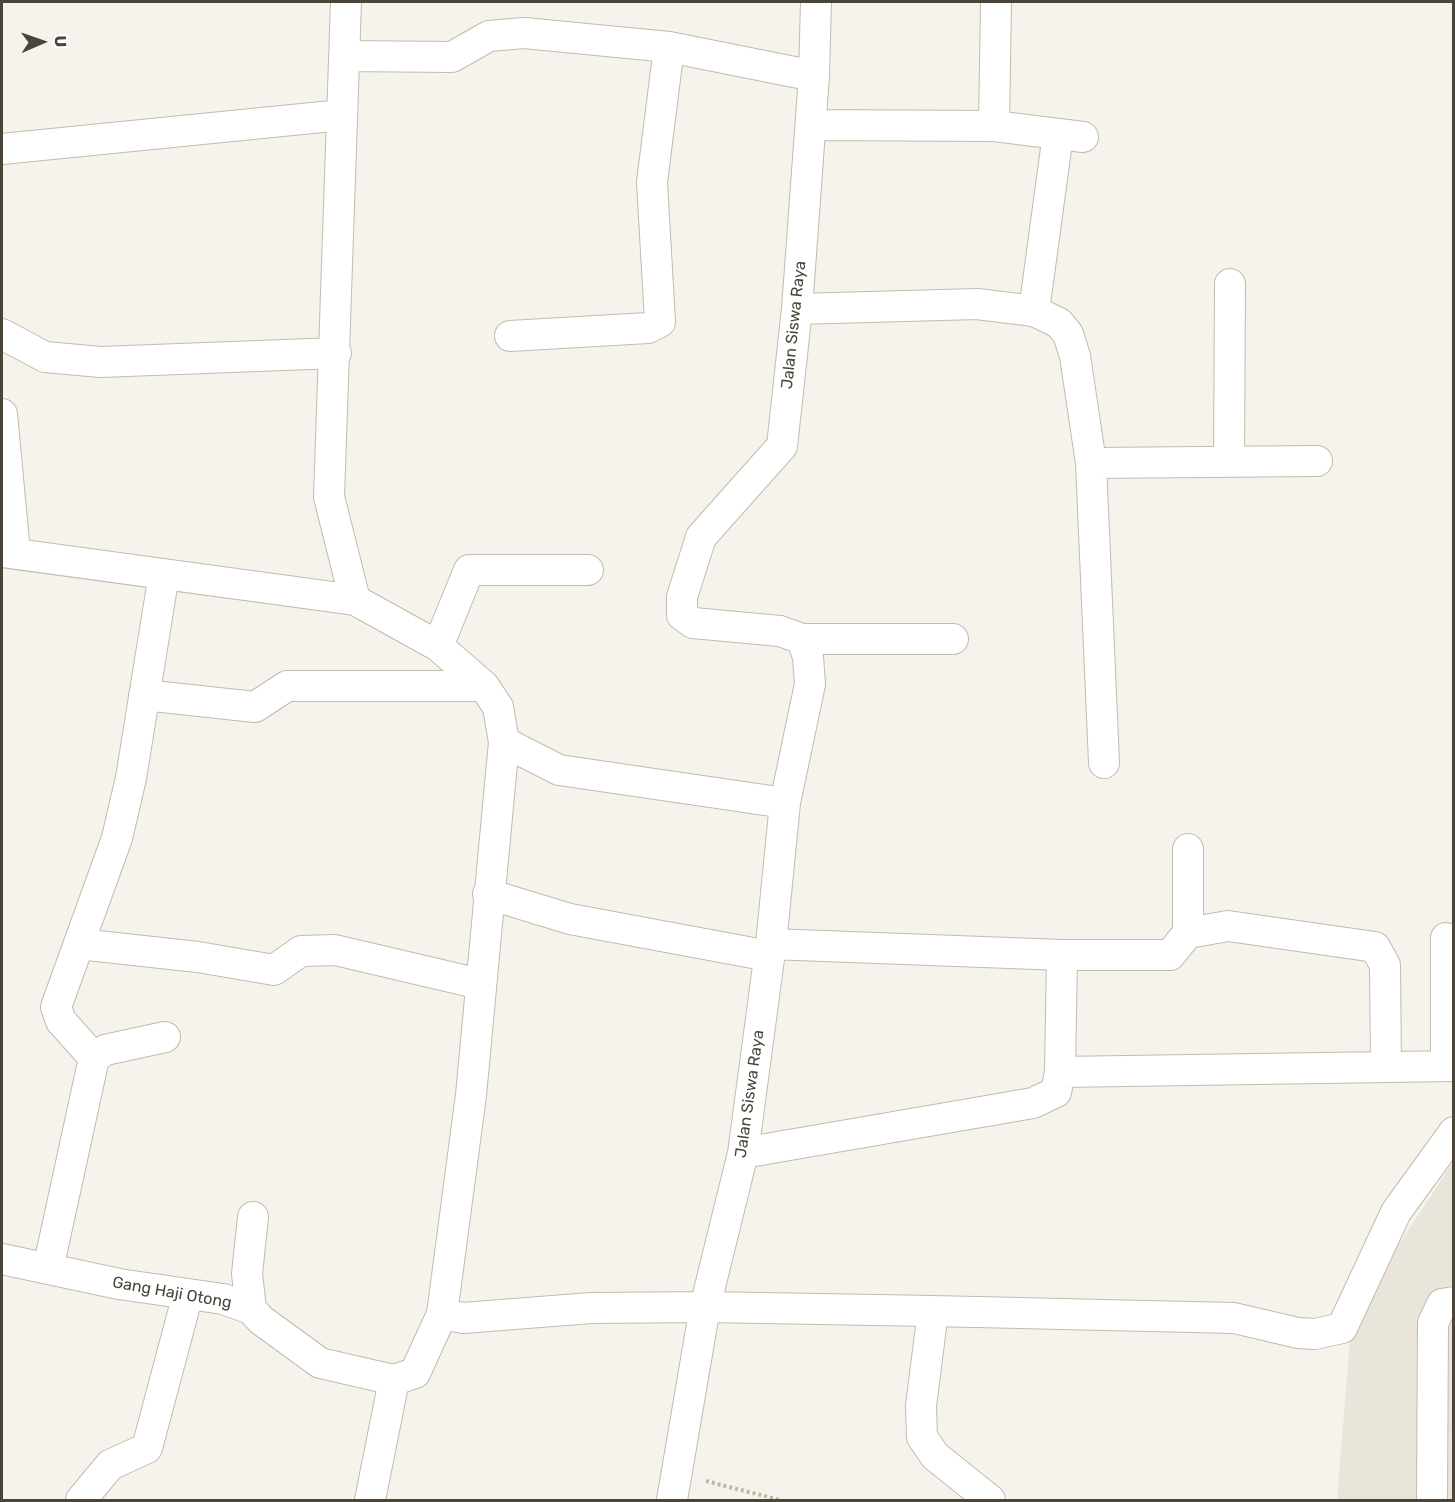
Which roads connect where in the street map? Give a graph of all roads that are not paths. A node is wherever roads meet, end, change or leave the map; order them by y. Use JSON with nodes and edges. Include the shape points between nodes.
{"nodes":[{"id":1,"x":346,"y":2,"type":"edge"},
{"id":2,"x":816,"y":2,"type":"edge"},
{"id":3,"x":996,"y":2,"type":"edge"},
{"id":4,"x":669,"y":47,"type":"junction"},
{"id":5,"x":344,"y":56,"type":"junction"},
{"id":6,"x":814,"y":76,"type":"junction"},
{"id":7,"x":342,"y":115,"type":"junction"},
{"id":8,"x":811,"y":125,"type":"junction"},
{"id":9,"x":993,"y":126,"type":"junction"},
{"id":10,"x":2,"y":149,"type":"edge"},
{"id":11,"x":1230,"y":284,"type":"dead end"},
{"id":12,"x":797,"y":309,"type":"junction"},
{"id":13,"x":1034,"y":310,"type":"junction"},
{"id":14,"x":2,"y":334,"type":"edge"},
{"id":15,"x":510,"y":336,"type":"dead end"},
{"id":16,"x":336,"y":353,"type":"junction"},
{"id":17,"x":2,"y":414,"type":"edge"},
{"id":18,"x":1317,"y":460,"type":"dead end"},
{"id":19,"x":1229,"y":462,"type":"junction"},
{"id":20,"x":1091,"y":463,"type":"junction"},
{"id":21,"x":8,"y":552,"type":"edge"},
{"id":22,"x":588,"y":570,"type":"dead end"},
{"id":23,"x":164,"y":574,"type":"junction"},
{"id":24,"x":355,"y":600,"type":"junction"},
{"id":25,"x":802,"y":639,"type":"junction"},
{"id":26,"x":954,"y":639,"type":"dead end"},
{"id":27,"x":438,"y":646,"type":"junction"},
{"id":28,"x":484,"y":686,"type":"junction"},
{"id":29,"x":144,"y":695,"type":"junction"},
{"id":30,"x":504,"y":742,"type":"junction"},
{"id":31,"x":1104,"y":763,"type":"dead end"},
{"id":32,"x":785,"y":803,"type":"junction"},
{"id":33,"x":1188,"y":849,"type":"dead end"},
{"id":34,"x":488,"y":894,"type":"junction"},
{"id":35,"x":1188,"y":933,"type":"junction"},
{"id":36,"x":1446,"y":938,"type":"dead end"},
{"id":37,"x":79,"y":944,"type":"junction"},
{"id":38,"x":770,"y":950,"type":"junction"},
{"id":39,"x":1062,"y":956,"type":"junction"},
{"id":40,"x":480,"y":984,"type":"junction"},
{"id":41,"x":165,"y":1037,"type":"dead end"},
{"id":42,"x":94,"y":1058,"type":"junction"},
{"id":43,"x":1450,"y":1065,"type":"edge"},
{"id":44,"x":1386,"y":1066,"type":"junction"},
{"id":45,"x":1060,"y":1072,"type":"junction"},
{"id":46,"x":1454,"y":1132,"type":"edge"},
{"id":47,"x":743,"y":1153,"type":"junction"},
{"id":48,"x":253,"y":1217,"type":"dead end"},
{"id":49,"x":2,"y":1259,"type":"edge"},
{"id":50,"x":48,"y":1269,"type":"junction"},
{"id":51,"x":188,"y":1294,"type":"junction"},
{"id":52,"x":1454,"y":1302,"type":"edge"},
{"id":53,"x":705,"y":1307,"type":"junction"},
{"id":54,"x":251,"y":1309,"type":"junction"},
{"id":55,"x":933,"y":1311,"type":"junction"},
{"id":56,"x":442,"y":1314,"type":"junction"},
{"id":57,"x":394,"y":1380,"type":"junction"},
{"id":58,"x":674,"y":1487,"type":"edge"},
{"id":59,"x":81,"y":1500,"type":"edge"},
{"id":60,"x":370,"y":1500,"type":"edge"},
{"id":61,"x":990,"y":1500,"type":"edge"},
{"id":62,"x":1432,"y":1500,"type":"edge"}],
"edges":[{"from":1,"to":5,"type":"street"},
{"from":2,"to":6,"type":"street","name":"Jalan Siswa Raya"},
{"from":3,"to":9,"type":"street"},
{"from":4,"to":5,"type":"street","via":[[524,33],[489,36],[452,57]]},
{"from":4,"to":6,"type":"street"},
{"from":4,"to":15,"type":"street","via":[[652,182],[660,321],[648,328]]},
{"from":5,"to":7,"type":"street"},
{"from":6,"to":8,"type":"street","name":"Jalan Siswa Raya"},
{"from":7,"to":10,"type":"street"},
{"from":7,"to":16,"type":"street"},
{"from":8,"to":9,"type":"street"},
{"from":8,"to":12,"type":"street","name":"Jalan Siswa Raya"},
{"from":9,"to":13,"type":"street","via":[[1071,136]]},
{"from":11,"to":19,"type":"street"},
{"from":12,"to":13,"type":"street","via":[[977,304]]},
{"from":12,"to":25,"type":"street","name":"Jalan Siswa Raya","via":[[782,446],[701,537],[682,597],[682,615],[693,623],[780,631]]},
{"from":13,"to":20,"type":"street","via":[[1059,323],[1068,334],[1075,356]]},
{"from":14,"to":16,"type":"street","via":[[45,357],[101,362]]},
{"from":16,"to":24,"type":"street","via":[[329,497]]},
{"from":17,"to":21,"type":"street"},
{"from":18,"to":19,"type":"street"},
{"from":19,"to":20,"type":"street"},
{"from":20,"to":31,"type":"street"},
{"from":21,"to":23,"type":"street"},
{"from":22,"to":27,"type":"street","via":[[469,570]]},
{"from":23,"to":24,"type":"street"},
{"from":23,"to":29,"type":"street"},
{"from":24,"to":27,"type":"street"},
{"from":25,"to":26,"type":"street"},
{"from":25,"to":32,"type":"street","name":"Jalan Siswa Raya","via":[[810,684]]},
{"from":27,"to":28,"type":"street"},
{"from":28,"to":29,"type":"street","via":[[287,686],[255,707]]},
{"from":28,"to":30,"type":"street","via":[[498,706]]},
{"from":29,"to":37,"type":"street","via":[[117,838]]},
{"from":30,"to":32,"type":"street","via":[[559,770]]},
{"from":30,"to":34,"type":"street"},
{"from":32,"to":38,"type":"street","name":"Jalan Siswa Raya"},
{"from":33,"to":35,"type":"street"},
{"from":34,"to":38,"type":"street","via":[[570,919]]},
{"from":34,"to":40,"type":"street"},
{"from":35,"to":39,"type":"street","via":[[1170,955]]},
{"from":35,"to":44,"type":"street","via":[[1228,926],[1375,947],[1385,965]]},
{"from":36,"to":43,"type":"street"},
{"from":37,"to":40,"type":"street","via":[[274,970],[301,951],[335,950]]},
{"from":37,"to":42,"type":"street","via":[[56,1007],[62,1021]]},
{"from":38,"to":39,"type":"street"},
{"from":38,"to":47,"type":"street","name":"Jalan Siswa Raya"},
{"from":39,"to":45,"type":"street"},
{"from":40,"to":56,"type":"street","via":[[471,1095]]},
{"from":41,"to":42,"type":"street","via":[[105,1050]]},
{"from":42,"to":50,"type":"street"},
{"from":43,"to":44,"type":"street"},
{"from":44,"to":45,"type":"street"},
{"from":45,"to":47,"type":"street","via":[[1056,1092],[1033,1103]]},
{"from":46,"to":55,"type":"street","via":[[1396,1212],[1342,1328],[1315,1334],[1234,1318]]},
{"from":47,"to":53,"type":"street","name":"Jalan Siswa Raya"},
{"from":48,"to":54,"type":"street","name":"Gang Haji Otong","via":[[247,1274]]},
{"from":49,"to":50,"type":"street","name":"Gang Haji Otong"},
{"from":50,"to":51,"type":"street","name":"Gang Haji Otong"},
{"from":51,"to":54,"type":"street","name":"Gang Haji Otong","via":[[223,1299]]},
{"from":51,"to":59,"type":"street","via":[[147,1448],[110,1465]]},
{"from":52,"to":62,"type":"street","via":[[1442,1304],[1433,1323]]},
{"from":53,"to":55,"type":"street"},
{"from":53,"to":56,"type":"street","via":[[591,1308],[463,1318]]},
{"from":53,"to":58,"type":"street","name":"Jalan Siswa Raya"},
{"from":54,"to":57,"type":"street","via":[[320,1363]]},
{"from":55,"to":61,"type":"street","via":[[921,1406],[922,1437],[935,1456]]},
{"from":56,"to":57,"type":"street","via":[[415,1373]]},
{"from":57,"to":60,"type":"street"}]}
